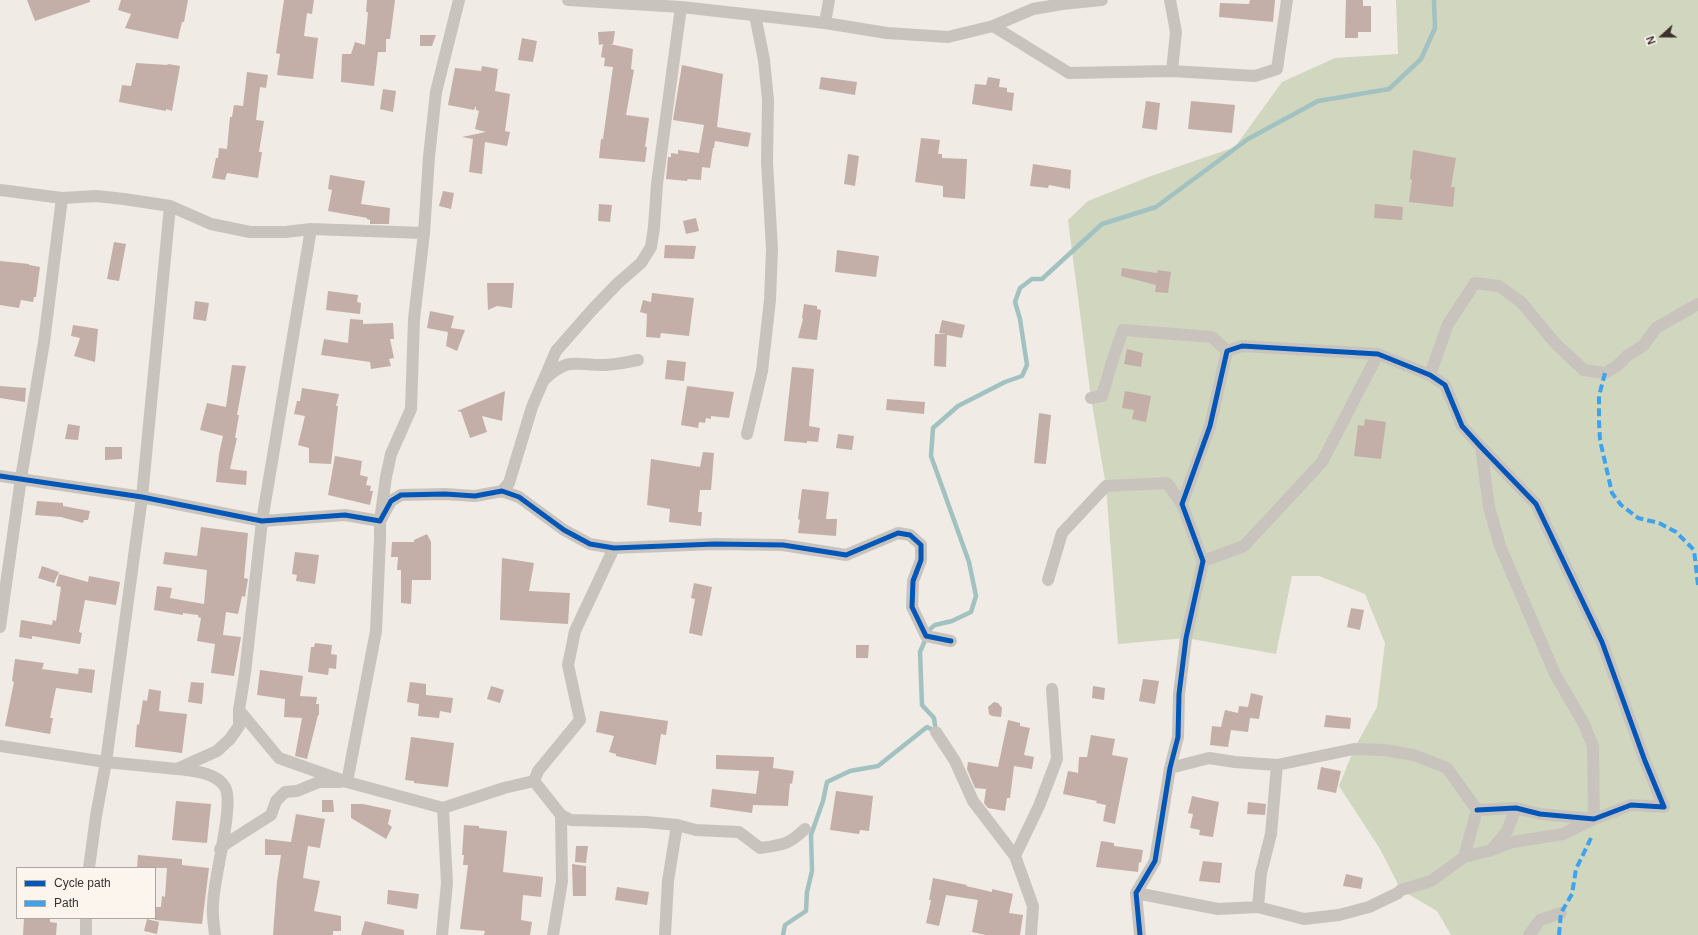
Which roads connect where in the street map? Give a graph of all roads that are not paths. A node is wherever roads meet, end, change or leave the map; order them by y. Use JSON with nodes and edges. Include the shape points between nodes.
{"nodes":[{"id":1,"x":460,"y":0,"type":"edge"},
{"id":2,"x":568,"y":0,"type":"edge"},
{"id":3,"x":829,"y":0,"type":"edge"},
{"id":4,"x":1102,"y":0,"type":"edge"},
{"id":5,"x":1170,"y":0,"type":"edge"},
{"id":6,"x":1287,"y":0,"type":"edge"},
{"id":7,"x":701,"y":4,"type":"edge"},
{"id":8,"x":681,"y":7,"type":"junction"},
{"id":9,"x":755,"y":15,"type":"junction"},
{"id":10,"x":825,"y":23,"type":"junction"},
{"id":11,"x":993,"y":26,"type":"junction"},
{"id":12,"x":1172,"y":71,"type":"junction"},
{"id":13,"x":0,"y":190,"type":"edge"},
{"id":14,"x":62,"y":198,"type":"junction"},
{"id":15,"x":170,"y":206,"type":"junction"},
{"id":16,"x":311,"y":229,"type":"junction"},
{"id":17,"x":424,"y":233,"type":"junction"},
{"id":18,"x":1698,"y":304,"type":"edge"},
{"id":19,"x":1227,"y":351,"type":"junction"},
{"id":20,"x":1378,"y":354,"type":"junction"},
{"id":21,"x":638,"y":360,"type":"dead end"},
{"id":22,"x":1430,"y":375,"type":"junction"},
{"id":23,"x":544,"y":380,"type":"junction"},
{"id":24,"x":1091,"y":398,"type":"dead end"},
{"id":25,"x":747,"y":434,"type":"dead end"},
{"id":26,"x":1481,"y":448,"type":"junction"},
{"id":27,"x":0,"y":476,"type":"edge"},
{"id":28,"x":21,"y":478,"type":"junction"},
{"id":29,"x":502,"y":491,"type":"junction"},
{"id":30,"x":142,"y":497,"type":"junction"},
{"id":31,"x":1182,"y":504,"type":"junction"},
{"id":32,"x":262,"y":521,"type":"junction"},
{"id":33,"x":380,"y":521,"type":"junction"},
{"id":34,"x":614,"y":548,"type":"junction"},
{"id":35,"x":1202,"y":561,"type":"junction"},
{"id":36,"x":1048,"y":580,"type":"dead end"},
{"id":37,"x":0,"y":627,"type":"edge"},
{"id":38,"x":951,"y":641,"type":"dead end"},
{"id":39,"x":1052,"y":689,"type":"dead end"},
{"id":40,"x":239,"y":710,"type":"junction"},
{"id":41,"x":936,"y":732,"type":"dead end"},
{"id":42,"x":0,"y":746,"type":"edge"},
{"id":43,"x":106,"y":762,"type":"junction"},
{"id":44,"x":1277,"y":765,"type":"junction"},
{"id":45,"x":177,"y":768,"type":"junction"},
{"id":46,"x":1170,"y":768,"type":"junction"},
{"id":47,"x":534,"y":781,"type":"junction"},
{"id":48,"x":347,"y":782,"type":"junction"},
{"id":49,"x":443,"y":808,"type":"junction"},
{"id":50,"x":1516,"y":808,"type":"junction"},
{"id":51,"x":1477,"y":810,"type":"junction"},
{"id":52,"x":561,"y":815,"type":"junction"},
{"id":53,"x":1594,"y":819,"type":"junction"},
{"id":54,"x":678,"y":825,"type":"junction"},
{"id":55,"x":805,"y":828,"type":"dead end"},
{"id":56,"x":220,"y":849,"type":"junction"},
{"id":57,"x":1492,"y":850,"type":"junction"},
{"id":58,"x":1015,"y":856,"type":"junction"},
{"id":59,"x":1464,"y":857,"type":"junction"},
{"id":60,"x":89,"y":867,"type":"edge"},
{"id":61,"x":1136,"y":893,"type":"junction"},
{"id":62,"x":1258,"y":907,"type":"junction"},
{"id":63,"x":1561,"y":912,"type":"dead end"},
{"id":64,"x":86,"y":919,"type":"edge"},
{"id":65,"x":86,"y":935,"type":"edge"},
{"id":66,"x":215,"y":935,"type":"edge"},
{"id":67,"x":442,"y":935,"type":"edge"},
{"id":68,"x":553,"y":935,"type":"edge"},
{"id":69,"x":665,"y":935,"type":"edge"},
{"id":70,"x":1031,"y":935,"type":"edge"},
{"id":71,"x":1140,"y":935,"type":"edge"},
{"id":72,"x":1528,"y":935,"type":"edge"}],
"edges":[{"from":1,"to":17,"type":"street","via":[[436,92]]},
{"from":2,"to":8,"type":"street"},
{"from":3,"to":10,"type":"street"},
{"from":4,"to":11,"type":"street","via":[[1033,9]]},
{"from":5,"to":12,"type":"street","via":[[1176,32]]},
{"from":6,"to":12,"type":"street","via":[[1278,68],[1255,76]]},
{"from":7,"to":8,"type":"street"},
{"from":7,"to":9,"type":"street"},
{"from":8,"to":23,"type":"street","via":[[651,247],[640,263],[592,310],[556,351]]},
{"from":9,"to":10,"type":"street"},
{"from":9,"to":25,"type":"street","via":[[764,60],[768,100],[767,162],[772,249],[770,300],[762,371]]},
{"from":10,"to":11,"type":"street","via":[[887,33],[948,37]]},
{"from":11,"to":12,"type":"street","via":[[1069,73]]},
{"from":13,"to":14,"type":"street"},
{"from":14,"to":15,"type":"street","via":[[96,196]]},
{"from":14,"to":28,"type":"street","via":[[44,342]]},
{"from":15,"to":16,"type":"street","via":[[211,224],[250,232]]},
{"from":15,"to":30,"type":"street"},
{"from":16,"to":17,"type":"street"},
{"from":16,"to":32,"type":"street"},
{"from":17,"to":33,"type":"street","via":[[414,319],[411,409],[391,454]]},
{"from":18,"to":22,"type":"street","via":[[1656,328],[1643,346],[1605,373],[1584,370],[1556,344],[1521,302],[1499,286],[1475,283],[1448,324]]},
{"from":19,"to":20,"type":"street","via":[[1242,346]]},
{"from":19,"to":24,"type":"street","via":[[1212,337],[1123,330],[1102,396]]},
{"from":19,"to":31,"type":"street","via":[[1210,426]]},
{"from":20,"to":22,"type":"street"},
{"from":20,"to":35,"type":"street","via":[[1322,462],[1244,546]]},
{"from":21,"to":23,"type":"street","via":[[604,365],[575,362],[564,365]]},
{"from":22,"to":26,"type":"street","via":[[1445,385],[1462,426]]},
{"from":23,"to":29,"type":"street","via":[[532,407],[509,483]]},
{"from":26,"to":53,"type":"street","via":[[1489,507],[1500,546],[1555,674],[1584,724],[1593,746]]},
{"from":26,"to":53,"type":"street","via":[[1536,504],[1602,642],[1664,807],[1631,805]]},
{"from":27,"to":28,"type":"street"},
{"from":28,"to":30,"type":"street"},
{"from":28,"to":37,"type":"street"},
{"from":29,"to":33,"type":"street","via":[[475,496],[401,495],[391,501]]},
{"from":29,"to":34,"type":"street","via":[[519,497],[564,530],[590,544]]},
{"from":30,"to":32,"type":"street"},
{"from":30,"to":43,"type":"street"},
{"from":31,"to":35,"type":"street"},
{"from":31,"to":36,"type":"street","via":[[1167,483],[1106,486],[1062,533]]},
{"from":32,"to":33,"type":"street","via":[[345,515]]},
{"from":32,"to":40,"type":"street"},
{"from":33,"to":48,"type":"street","via":[[376,631]]},
{"from":34,"to":38,"type":"street","via":[[715,544],[783,545],[846,555],[898,533],[910,535],[921,545],[921,560],[913,581],[912,607],[926,636]]},
{"from":34,"to":47,"type":"street","via":[[574,631],[568,665],[580,720],[538,771]]},
{"from":35,"to":46,"type":"street","via":[[1186,638],[1179,694],[1178,737]]},
{"from":39,"to":58,"type":"street","via":[[1057,759],[1039,806]]},
{"from":40,"to":45,"type":"street","via":[[239,726],[230,739],[217,751]]},
{"from":40,"to":48,"type":"street","via":[[279,758]]},
{"from":41,"to":58,"type":"street","via":[[956,761],[973,801]]},
{"from":42,"to":43,"type":"street"},
{"from":43,"to":45,"type":"street"},
{"from":43,"to":60,"type":"street"},
{"from":44,"to":46,"type":"street","via":[[1209,758]]},
{"from":44,"to":51,"type":"street","via":[[1354,749],[1414,755],[1447,768]]},
{"from":44,"to":62,"type":"street","via":[[1271,834],[1261,873]]},
{"from":45,"to":56,"type":"street","via":[[204,772],[225,787],[226,824]]},
{"from":46,"to":61,"type":"street","via":[[1155,861]]},
{"from":47,"to":49,"type":"street"},
{"from":47,"to":52,"type":"street"},
{"from":48,"to":49,"type":"street"},
{"from":48,"to":56,"type":"street","via":[[319,782],[297,791],[285,792],[276,801],[271,815]]},
{"from":49,"to":67,"type":"street","via":[[447,883]]},
{"from":50,"to":51,"type":"street"},
{"from":50,"to":53,"type":"street","via":[[1540,814]]},
{"from":50,"to":57,"type":"street","via":[[1508,830]]},
{"from":51,"to":59,"type":"street"},
{"from":52,"to":54,"type":"street","via":[[571,820]]},
{"from":52,"to":68,"type":"street","via":[[562,881]]},
{"from":53,"to":57,"type":"street","via":[[1563,834],[1513,842]]},
{"from":54,"to":55,"type":"street","via":[[696,830],[739,832],[760,848],[790,842]]},
{"from":54,"to":69,"type":"street","via":[[668,881]]},
{"from":56,"to":66,"type":"street","via":[[212,905]]},
{"from":57,"to":59,"type":"street"},
{"from":58,"to":70,"type":"street","via":[[1033,906]]},
{"from":59,"to":62,"type":"street","via":[[1431,881],[1401,890],[1369,907],[1339,916],[1304,919]]},
{"from":61,"to":62,"type":"street","via":[[1218,909]]},
{"from":61,"to":71,"type":"street"},
{"from":63,"to":72,"type":"street","via":[[1540,920]]},
{"from":64,"to":65,"type":"street"}]}
